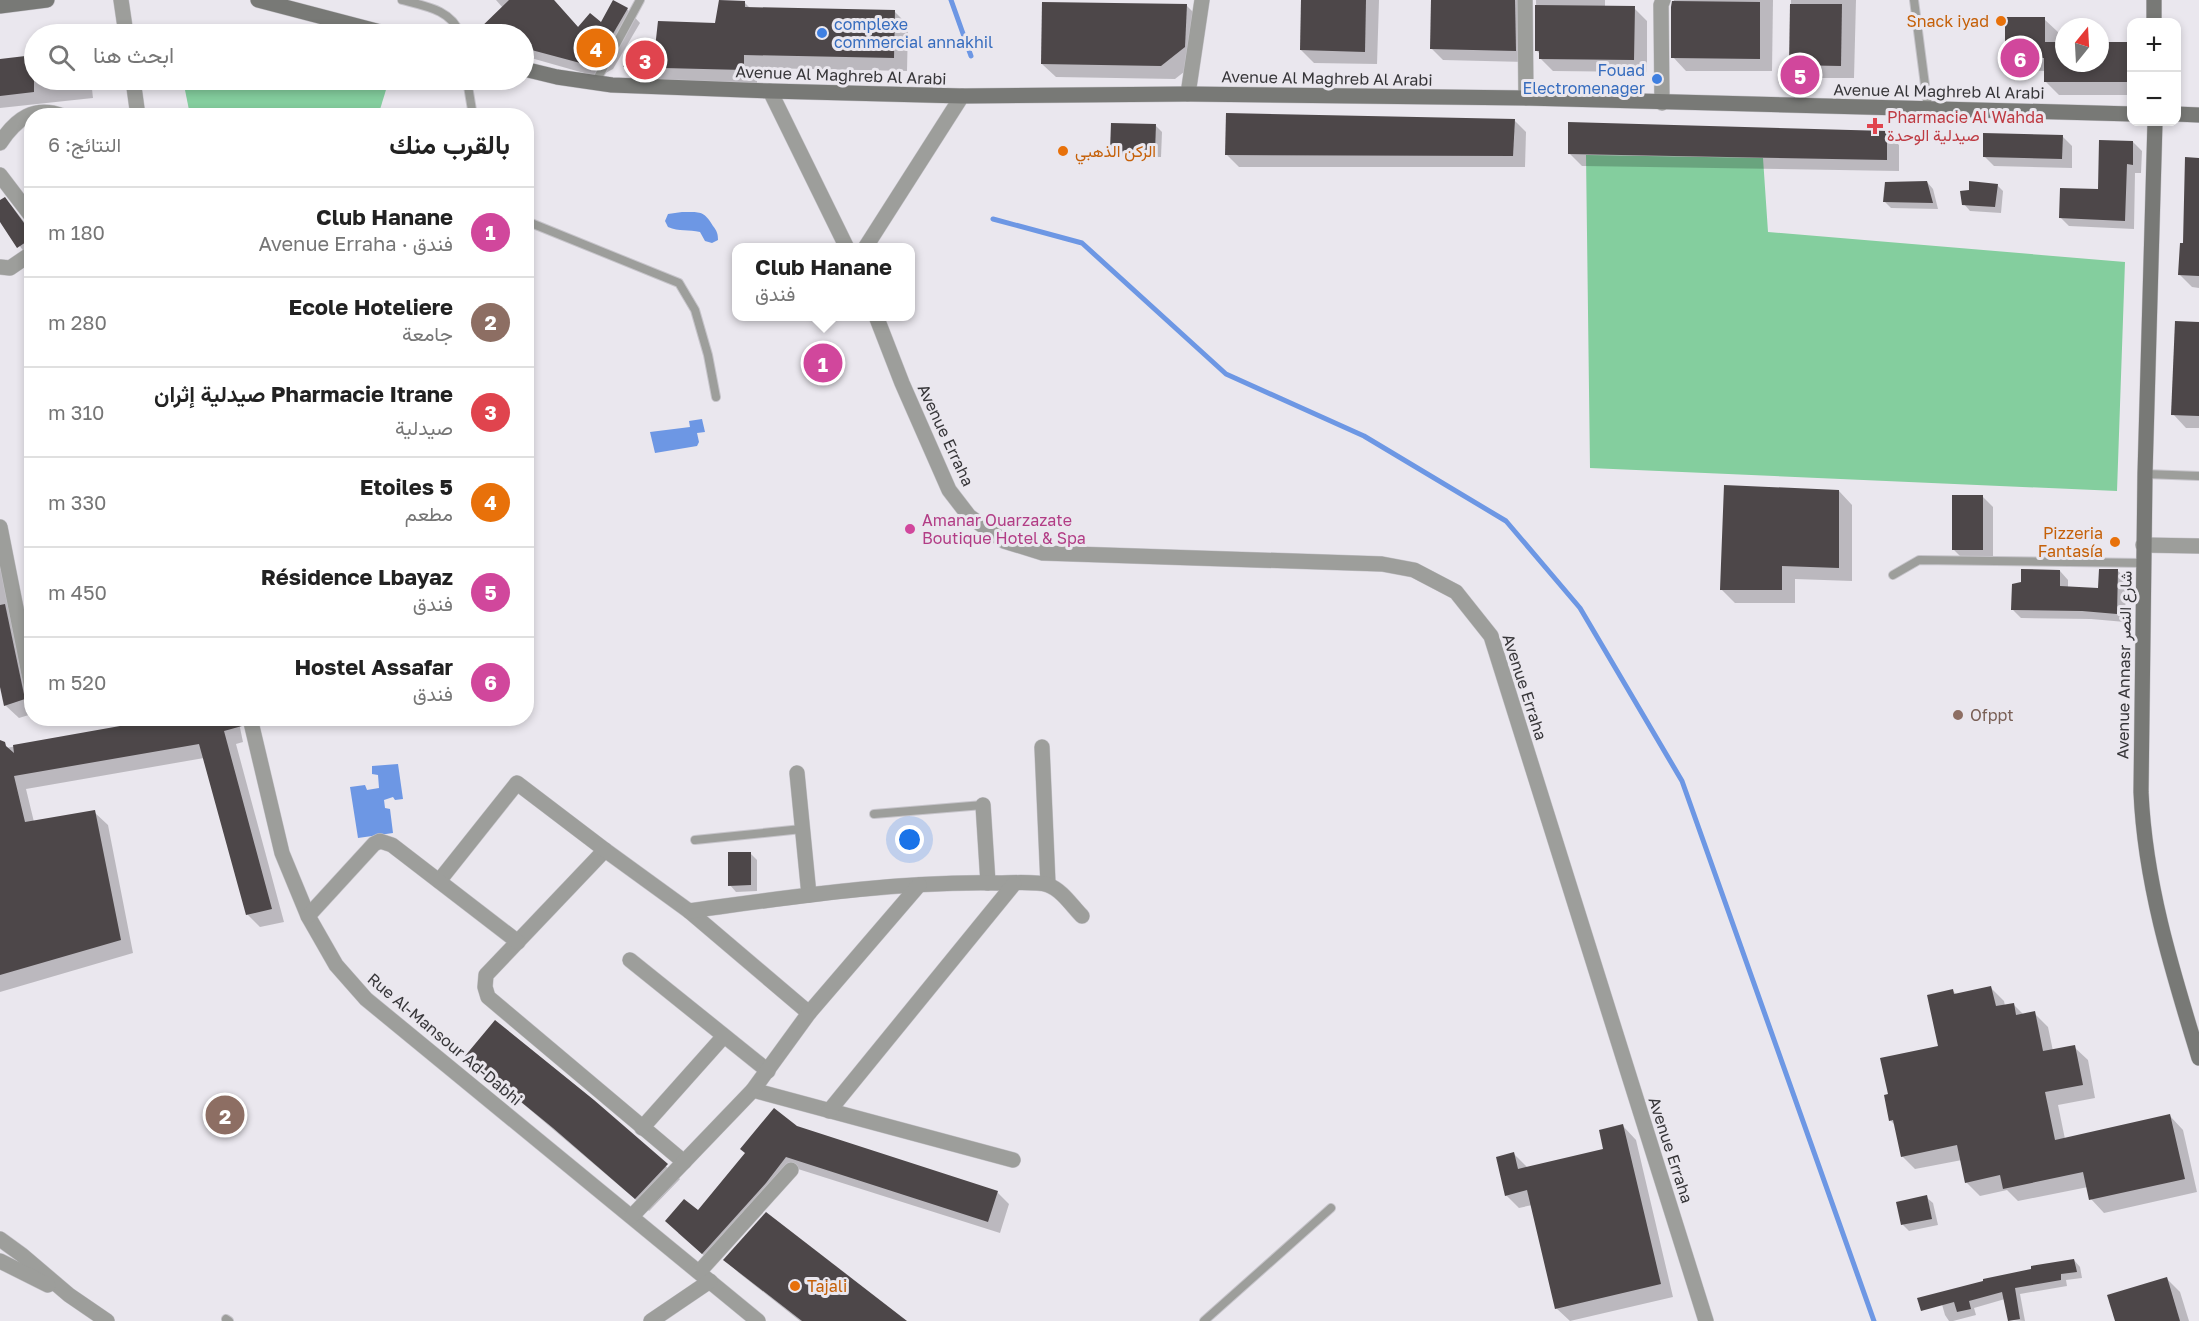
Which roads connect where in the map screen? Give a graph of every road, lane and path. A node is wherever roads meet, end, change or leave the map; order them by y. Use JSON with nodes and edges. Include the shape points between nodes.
{"nodes":[{"id":1,"x":47,"y":0,"type":"edge"},
{"id":2,"x":121,"y":0,"type":"edge"},
{"id":3,"x":258,"y":0,"type":"edge"},
{"id":4,"x":402,"y":0,"type":"edge"},
{"id":5,"x":640,"y":0,"type":"edge"},
{"id":6,"x":1202,"y":0,"type":"edge"},
{"id":7,"x":1525,"y":0,"type":"edge"},
{"id":8,"x":1663,"y":0,"type":"edge"},
{"id":9,"x":1914,"y":0,"type":"edge"},
{"id":10,"x":2154,"y":0,"type":"edge"},
{"id":11,"x":277,"y":2,"type":"edge"},
{"id":12,"x":0,"y":6,"type":"edge"},
{"id":13,"x":2154,"y":18,"type":"edge"},
{"id":14,"x":125,"y":24,"type":"edge"},
{"id":15,"x":353,"y":24,"type":"edge"},
{"id":16,"x":454,"y":24,"type":"edge"},
{"id":17,"x":534,"y":71,"type":"edge"},
{"id":18,"x":595,"y":83,"type":"junction"},
{"id":19,"x":134,"y":90,"type":"edge"},
{"id":20,"x":469,"y":90,"type":"edge"},
{"id":21,"x":770,"y":91,"type":"junction"},
{"id":22,"x":1188,"y":94,"type":"junction"},
{"id":23,"x":962,"y":96,"type":"junction"},
{"id":24,"x":1526,"y":98,"type":"junction"},
{"id":25,"x":1662,"y":103,"type":"junction"},
{"id":26,"x":137,"y":108,"type":"edge"},
{"id":27,"x":472,"y":108,"type":"edge"},
{"id":28,"x":1928,"y":108,"type":"junction"},
{"id":29,"x":2127,"y":114,"type":"edge"},
{"id":30,"x":2181,"y":114,"type":"edge"},
{"id":31,"x":2199,"y":115,"type":"edge"},
{"id":32,"x":24,"y":118,"type":"edge"},
{"id":33,"x":2155,"y":126,"type":"edge"},
{"id":34,"x":0,"y":143,"type":"edge"},
{"id":35,"x":0,"y":175,"type":"edge"},
{"id":36,"x":24,"y":206,"type":"edge"},
{"id":37,"x":534,"y":224,"type":"edge"},
{"id":38,"x":845,"y":243,"type":"edge"},
{"id":39,"x":868,"y":243,"type":"edge"},
{"id":40,"x":24,"y":258,"type":"edge"},
{"id":41,"x":0,"y":267,"type":"edge"},
{"id":42,"x":878,"y":321,"type":"edge"},
{"id":43,"x":716,"y":397,"type":"dead end"},
{"id":44,"x":2145,"y":474,"type":"junction"},
{"id":45,"x":2199,"y":476,"type":"edge"},
{"id":46,"x":0,"y":527,"type":"edge"},
{"id":47,"x":2143,"y":545,"type":"junction"},
{"id":48,"x":2199,"y":546,"type":"edge"},
{"id":49,"x":2143,"y":563,"type":"junction"},
{"id":50,"x":1893,"y":574,"type":"dead end"},
{"id":51,"x":24,"y":648,"type":"edge"},
{"id":52,"x":252,"y":726,"type":"edge"},
{"id":53,"x":1042,"y":747,"type":"dead end"},
{"id":54,"x":797,"y":773,"type":"dead end"},
{"id":55,"x":983,"y":805,"type":"joint"},
{"id":56,"x":874,"y":814,"type":"dead end"},
{"id":57,"x":802,"y":829,"type":"junction"},
{"id":58,"x":695,"y":840,"type":"dead end"},
{"id":59,"x":605,"y":850,"type":"junction"},
{"id":60,"x":439,"y":881,"type":"junction"},
{"id":61,"x":988,"y":883,"type":"junction"},
{"id":62,"x":1014,"y":884,"type":"junction"},
{"id":63,"x":1047,"y":884,"type":"junction"},
{"id":64,"x":919,"y":885,"type":"junction"},
{"id":65,"x":809,"y":895,"type":"junction"},
{"id":66,"x":689,"y":911,"type":"junction"},
{"id":67,"x":308,"y":916,"type":"junction"},
{"id":68,"x":1082,"y":916,"type":"dead end"},
{"id":69,"x":518,"y":942,"type":"junction"},
{"id":70,"x":630,"y":960,"type":"dead end"},
{"id":71,"x":809,"y":1013,"type":"junction"},
{"id":72,"x":724,"y":1036,"type":"junction"},
{"id":73,"x":2199,"y":1058,"type":"edge"},
{"id":74,"x":768,"y":1071,"type":"junction"},
{"id":75,"x":753,"y":1090,"type":"junction"},
{"id":76,"x":829,"y":1111,"type":"junction"},
{"id":77,"x":642,"y":1128,"type":"junction"},
{"id":78,"x":1012,"y":1160,"type":"dead end"},
{"id":79,"x":684,"y":1162,"type":"junction"},
{"id":80,"x":791,"y":1170,"type":"dead end"},
{"id":81,"x":1331,"y":1208,"type":"dead end"},
{"id":82,"x":632,"y":1216,"type":"junction"},
{"id":83,"x":0,"y":1239,"type":"edge"},
{"id":84,"x":0,"y":1261,"type":"edge"},
{"id":85,"x":704,"y":1276,"type":"junction"},
{"id":86,"x":69,"y":1295,"type":"junction"},
{"id":87,"x":107,"y":1321,"type":"edge"},
{"id":88,"x":651,"y":1321,"type":"edge"},
{"id":89,"x":758,"y":1321,"type":"edge"},
{"id":90,"x":1204,"y":1321,"type":"edge"},
{"id":91,"x":1706,"y":1321,"type":"edge"}],
"edges":[{"from":1,"to":12,"type":"main road"},
{"from":2,"to":14,"type":"street"},
{"from":3,"to":11,"type":"main road"},
{"from":4,"to":16,"type":"lane","via":[[439,10]]},
{"from":5,"to":18,"type":"lane"},
{"from":6,"to":22,"type":"street"},
{"from":7,"to":24,"type":"street"},
{"from":8,"to":25,"type":"street"},
{"from":9,"to":28,"type":"lane"},
{"from":10,"to":13,"type":"main road"},
{"from":11,"to":15,"type":"main road"},
{"from":17,"to":18,"type":"main road","name":"Avenue Al Maghreb Al Arabi"},
{"from":18,"to":21,"type":"main road","name":"Avenue Al Maghreb Al Arabi"},
{"from":19,"to":26,"type":"street"},
{"from":20,"to":27,"type":"lane"},
{"from":21,"to":23,"type":"main road","name":"Avenue Al Maghreb Al Arabi"},
{"from":21,"to":38,"type":"street"},
{"from":22,"to":23,"type":"main road","name":"Avenue Al Maghreb Al Arabi"},
{"from":22,"to":24,"type":"main road","name":"Avenue Al Maghreb Al Arabi"},
{"from":23,"to":39,"type":"street"},
{"from":24,"to":25,"type":"main road","name":"Avenue Al Maghreb Al Arabi"},
{"from":25,"to":28,"type":"main road","name":"Avenue Al Maghreb Al Arabi"},
{"from":28,"to":29,"type":"main road","name":"Avenue Al Maghreb Al Arabi"},
{"from":30,"to":31,"type":"main road"},
{"from":32,"to":34,"type":"street","via":[[10,128]]},
{"from":33,"to":44,"type":"main road","name":"Avenue Annasr شارع النصر"},
{"from":35,"to":36,"type":"street"},
{"from":37,"to":43,"type":"lane","via":[[679,283],[695,310]]},
{"from":40,"to":41,"type":"street","via":[[10,268]]},
{"from":42,"to":91,"type":"street","name":"Avenue Erraha","via":[[949,490],[969,516],[1004,541],[1043,554],[1382,564],[1414,570],[1456,592],[1491,636]]},
{"from":44,"to":45,"type":"lane"},
{"from":44,"to":47,"type":"main road","name":"Avenue Annasr شارع النصر"},
{"from":46,"to":51,"type":"street"},
{"from":47,"to":48,"type":"street"},
{"from":47,"to":49,"type":"main road","name":"Avenue Annasr شارع النصر"},
{"from":49,"to":50,"type":"lane","via":[[1919,560]]},
{"from":49,"to":73,"type":"main road","name":"Avenue Annasr شارع النصر","via":[[2144,844],[2156,910]]},
{"from":52,"to":67,"type":"street","name":"Rue Al-Mansour Ad-Dabhi","via":[[282,853]]},
{"from":53,"to":63,"type":"street"},
{"from":54,"to":57,"type":"street"},
{"from":55,"to":56,"type":"lane"},
{"from":55,"to":61,"type":"street"},
{"from":57,"to":58,"type":"lane"},
{"from":57,"to":65,"type":"street"},
{"from":59,"to":60,"type":"street","via":[[517,783]]},
{"from":59,"to":66,"type":"street"},
{"from":59,"to":69,"type":"street"},
{"from":60,"to":67,"type":"street","via":[[392,845],[380,841]]},
{"from":60,"to":69,"type":"street"},
{"from":61,"to":62,"type":"street"},
{"from":61,"to":64,"type":"street"},
{"from":62,"to":63,"type":"street"},
{"from":62,"to":76,"type":"street"},
{"from":63,"to":68,"type":"street"},
{"from":64,"to":65,"type":"street"},
{"from":64,"to":71,"type":"street"},
{"from":65,"to":66,"type":"street"},
{"from":66,"to":71,"type":"street"},
{"from":67,"to":82,"type":"street","name":"Rue Al-Mansour Ad-Dabhi","via":[[336,965],[366,999]]},
{"from":69,"to":77,"type":"street","via":[[486,975],[488,997]]},
{"from":70,"to":72,"type":"street"},
{"from":71,"to":74,"type":"street"},
{"from":72,"to":74,"type":"street"},
{"from":72,"to":77,"type":"street"},
{"from":74,"to":75,"type":"street"},
{"from":75,"to":76,"type":"street"},
{"from":75,"to":79,"type":"street"},
{"from":76,"to":78,"type":"street"},
{"from":77,"to":79,"type":"street"},
{"from":79,"to":82,"type":"street"},
{"from":80,"to":85,"type":"street"},
{"from":81,"to":90,"type":"lane"},
{"from":82,"to":85,"type":"street","name":"Rue Al-Mansour Ad-Dabhi"},
{"from":83,"to":86,"type":"street"},
{"from":84,"to":86,"type":"street"},
{"from":85,"to":88,"type":"street"},
{"from":85,"to":89,"type":"street","name":"Rue Al-Mansour Ad-Dabhi"},
{"from":86,"to":87,"type":"street"}]}
